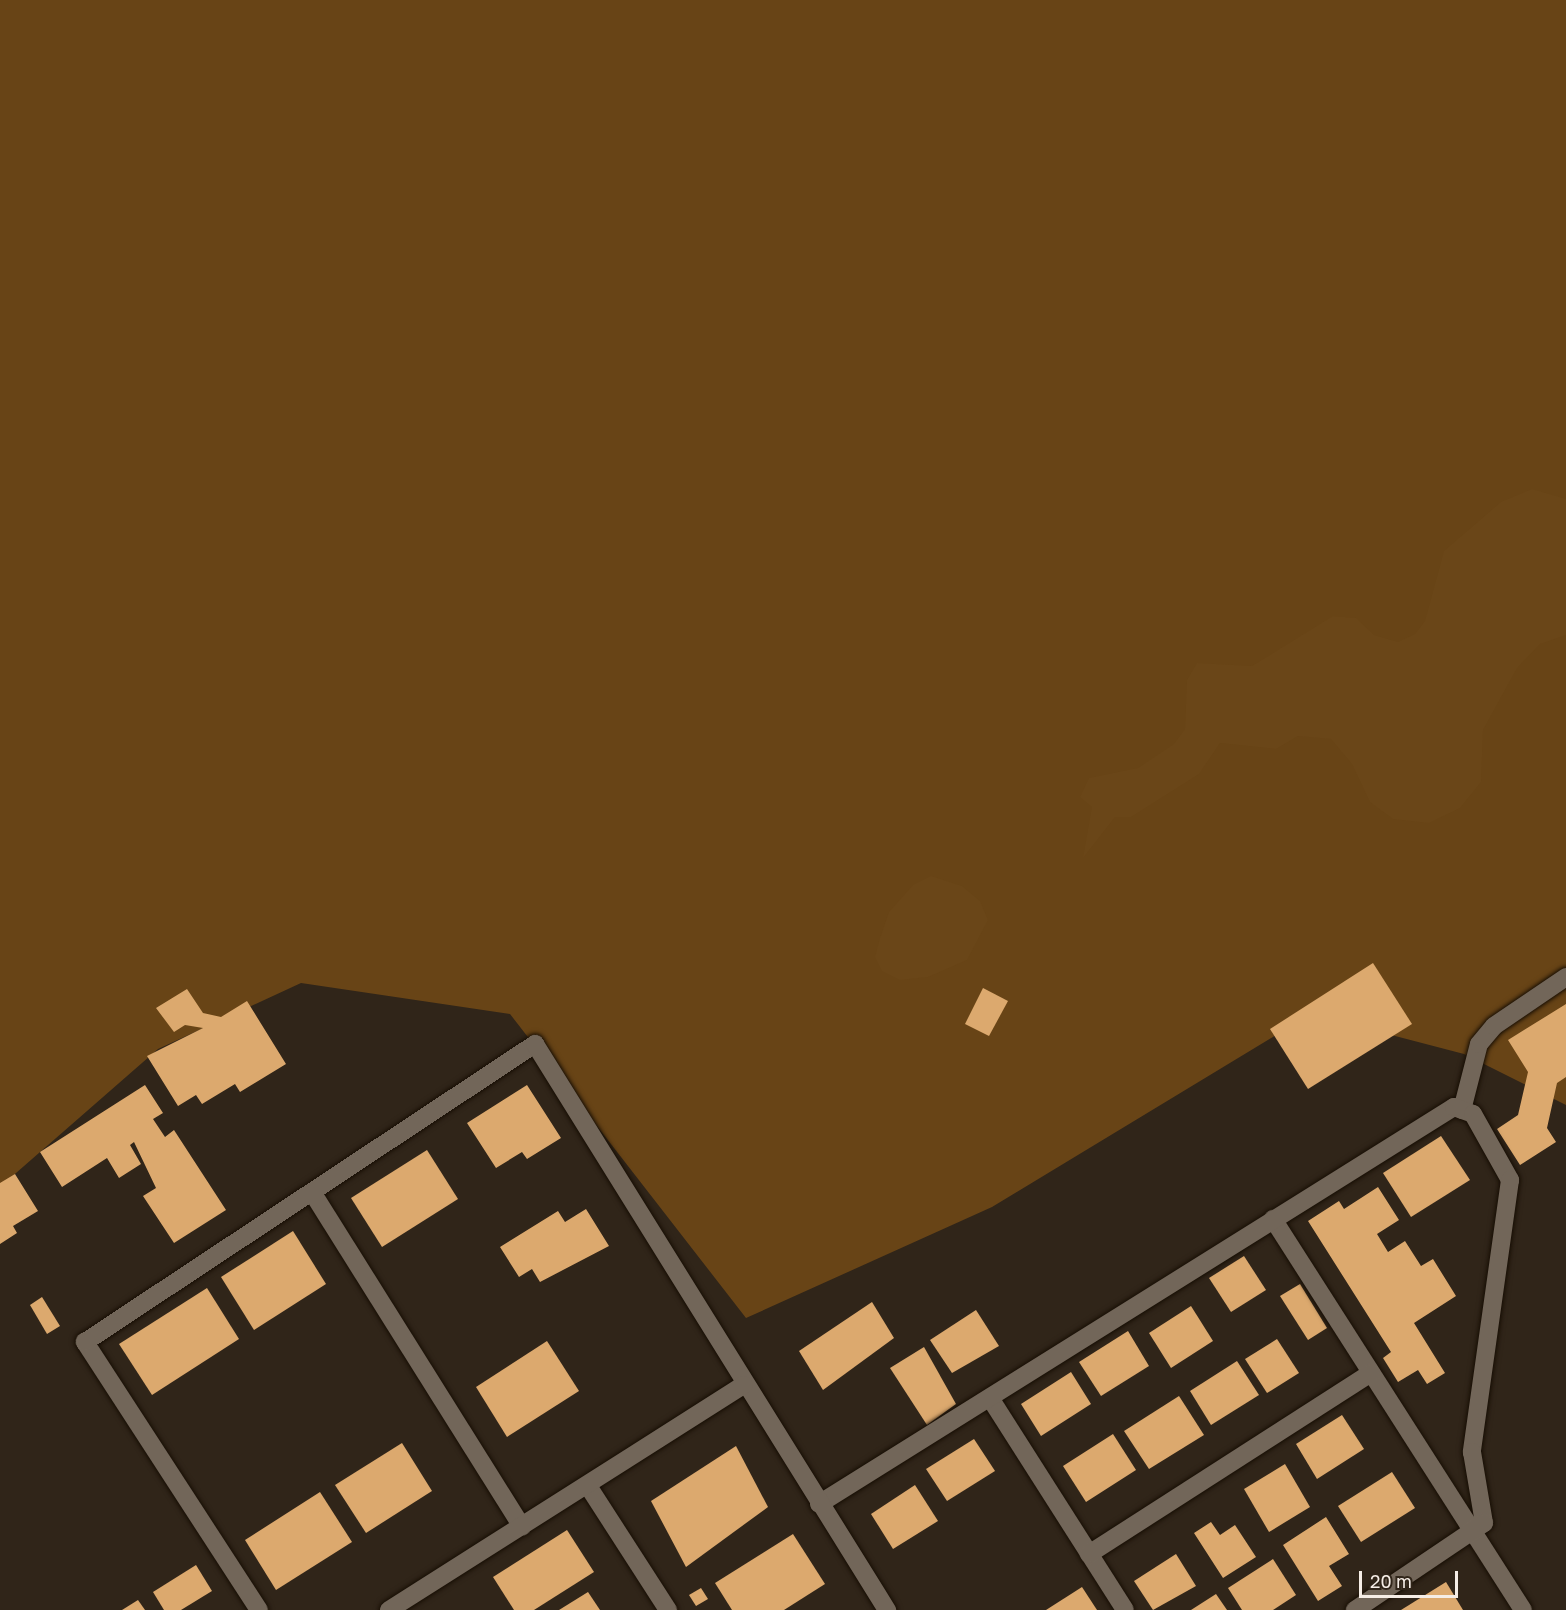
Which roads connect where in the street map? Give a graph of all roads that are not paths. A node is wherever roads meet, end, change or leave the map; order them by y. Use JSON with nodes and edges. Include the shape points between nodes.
{"nodes":[{"id":1,"x":1566,"y":977,"type":"edge"},
{"id":2,"x":1462,"y":1110,"type":"junction"},
{"id":3,"x":312,"y":1191,"type":"junction"},
{"id":4,"x":1274,"y":1219,"type":"junction"},
{"id":5,"x":1371,"y":1373,"type":"junction"},
{"id":6,"x":744,"y":1385,"type":"junction"},
{"id":7,"x":990,"y":1398,"type":"junction"},
{"id":8,"x":588,"y":1486,"type":"junction"},
{"id":9,"x":819,"y":1504,"type":"junction"},
{"id":10,"x":522,"y":1527,"type":"junction"},
{"id":11,"x":1474,"y":1533,"type":"junction"},
{"id":12,"x":1089,"y":1554,"type":"junction"},
{"id":13,"x":259,"y":1610,"type":"edge"},
{"id":14,"x":389,"y":1610,"type":"edge"},
{"id":15,"x":668,"y":1610,"type":"edge"},
{"id":16,"x":886,"y":1610,"type":"edge"},
{"id":17,"x":1125,"y":1610,"type":"edge"},
{"id":18,"x":1355,"y":1610,"type":"edge"},
{"id":19,"x":1523,"y":1610,"type":"edge"}],
"edges":[{"from":1,"to":2,"type":"street","via":[[1494,1026],[1479,1044]]},
{"from":2,"to":4,"type":"street","via":[[1454,1107]]},
{"from":2,"to":11,"type":"street","via":[[1473,1114],[1510,1180],[1476,1411],[1472,1452],[1484,1523]]},
{"from":3,"to":6,"type":"street","via":[[535,1044]]},
{"from":3,"to":10,"type":"street"},
{"from":3,"to":13,"type":"street","via":[[85,1342]]},
{"from":4,"to":5,"type":"street"},
{"from":4,"to":7,"type":"street"},
{"from":5,"to":11,"type":"street"},
{"from":5,"to":12,"type":"street"},
{"from":6,"to":8,"type":"street"},
{"from":6,"to":9,"type":"street"},
{"from":7,"to":9,"type":"street"},
{"from":7,"to":12,"type":"street"},
{"from":8,"to":10,"type":"street"},
{"from":8,"to":15,"type":"street"},
{"from":9,"to":16,"type":"street"},
{"from":10,"to":14,"type":"street"},
{"from":11,"to":18,"type":"street"},
{"from":11,"to":19,"type":"street"},
{"from":12,"to":17,"type":"street"}]}
